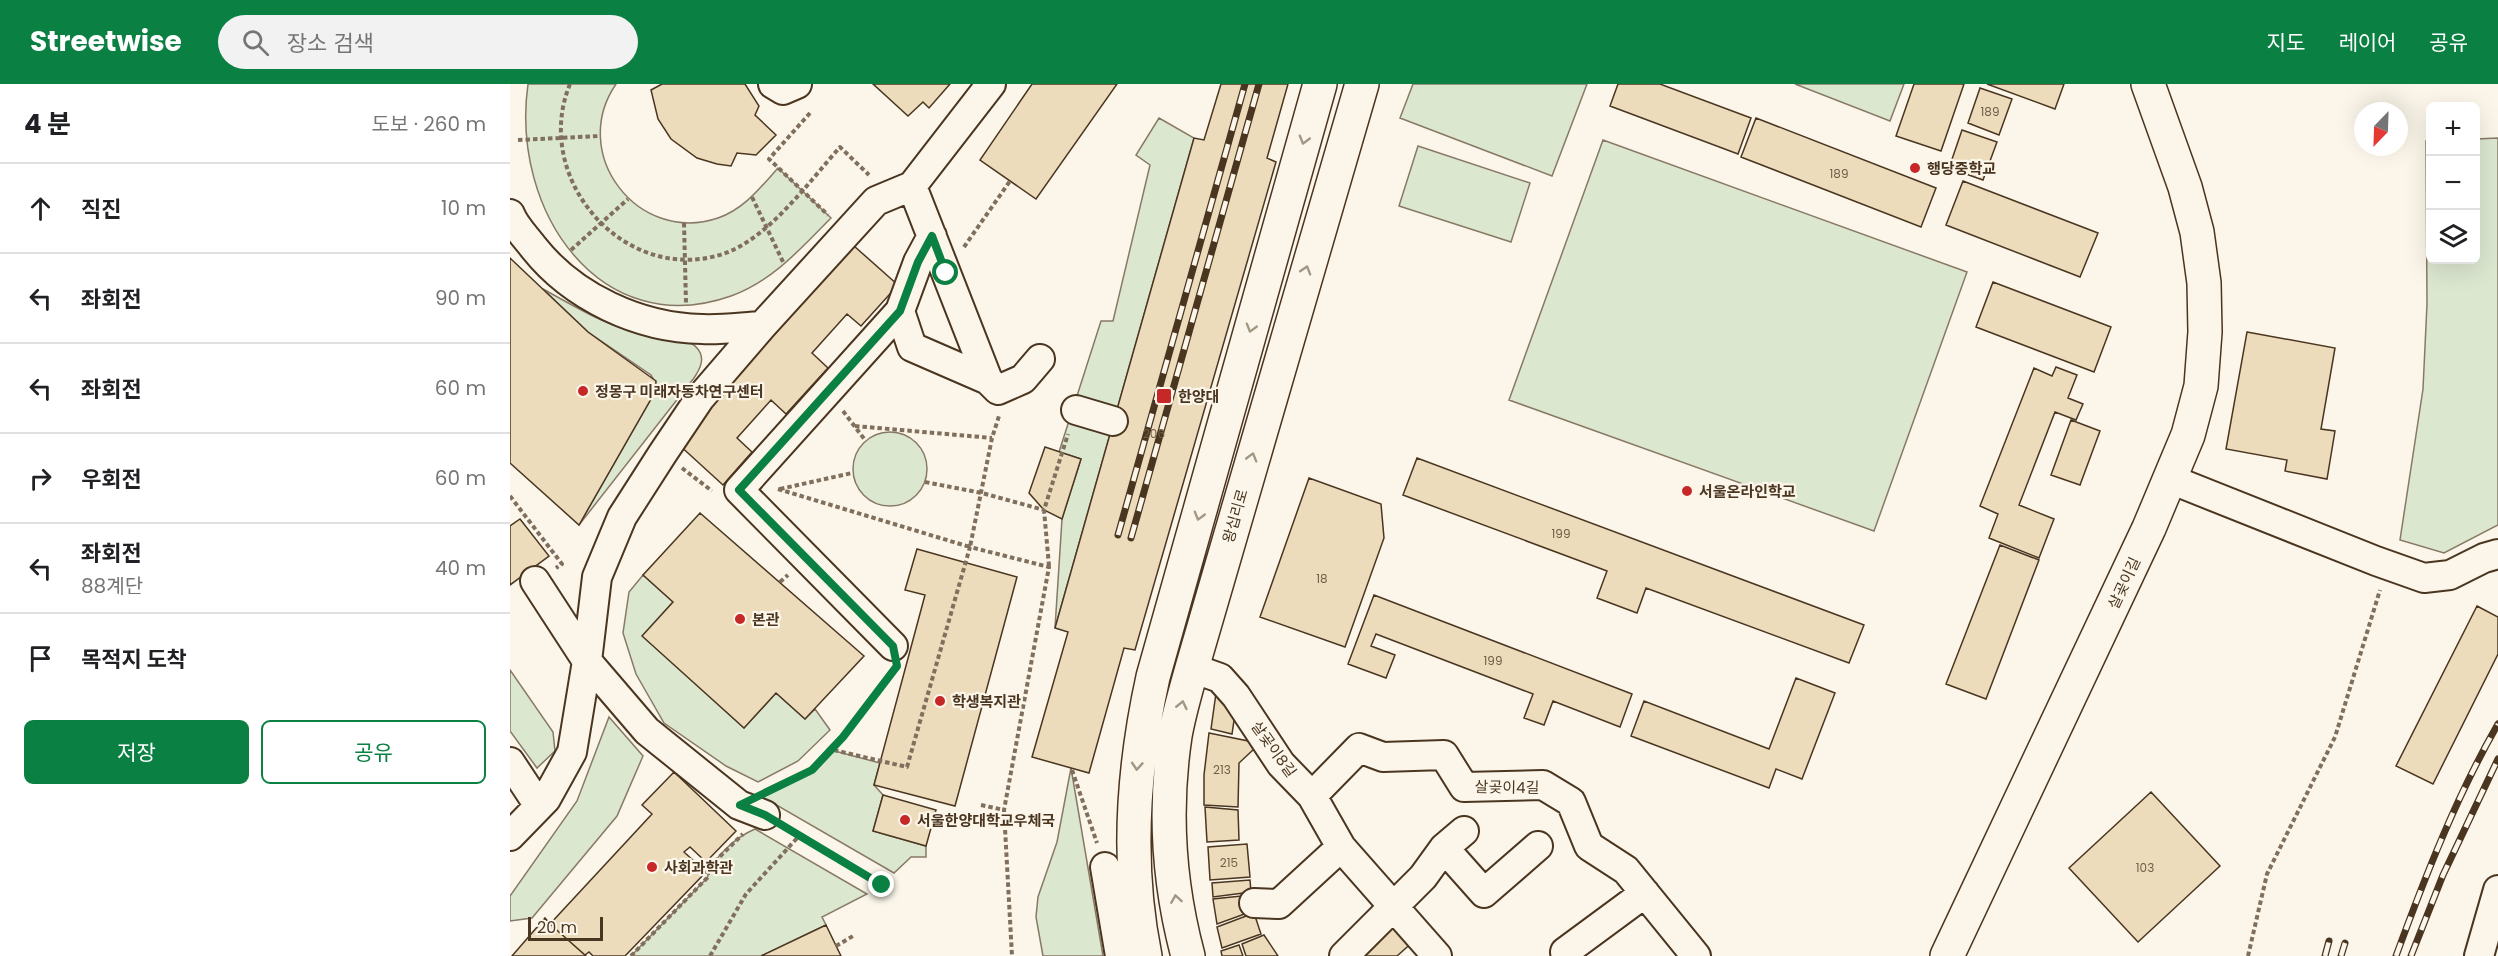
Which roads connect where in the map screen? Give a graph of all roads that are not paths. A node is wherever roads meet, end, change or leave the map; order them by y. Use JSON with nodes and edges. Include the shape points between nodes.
{"nodes":[{"id":1,"x":773,"y":84,"type":"edge"},
{"id":2,"x":796,"y":84,"type":"edge"},
{"id":3,"x":991,"y":84,"type":"edge"},
{"id":4,"x":1320,"y":84,"type":"edge"},
{"id":5,"x":1362,"y":84,"type":"edge"},
{"id":6,"x":2148,"y":84,"type":"edge"},
{"id":7,"x":2166,"y":84,"type":"edge"},
{"id":8,"x":912,"y":186,"type":"junction"},
{"id":9,"x":2185,"y":187,"type":"junction"},
{"id":10,"x":510,"y":214,"type":"edge"},
{"id":11,"x":932,"y":236,"type":"junction"},
{"id":12,"x":900,"y":311,"type":"junction"},
{"id":13,"x":762,"y":326,"type":"junction"},
{"id":14,"x":1040,"y":359,"type":"dead end"},
{"id":15,"x":988,"y":380,"type":"junction"},
{"id":16,"x":1076,"y":410,"type":"road end"},
{"id":17,"x":1113,"y":421,"type":"dead end"},
{"id":18,"x":2170,"y":479,"type":"junction"},
{"id":19,"x":2498,"y":554,"type":"edge"},
{"id":20,"x":536,"y":581,"type":"road end"},
{"id":21,"x":893,"y":646,"type":"road end"},
{"id":22,"x":587,"y":661,"type":"junction"},
{"id":23,"x":1191,"y":668,"type":"junction"},
{"id":24,"x":510,"y":762,"type":"edge"},
{"id":25,"x":1312,"y":796,"type":"junction"},
{"id":26,"x":539,"y":806,"type":"junction"},
{"id":27,"x":752,"y":810,"type":"road end"},
{"id":28,"x":510,"y":836,"type":"edge"},
{"id":29,"x":1538,"y":846,"type":"dead end"},
{"id":30,"x":1341,"y":847,"type":"junction"},
{"id":31,"x":1105,"y":867,"type":"road end"},
{"id":32,"x":2498,"y":890,"type":"edge"},
{"id":33,"x":1645,"y":893,"type":"junction"},
{"id":34,"x":1254,"y":903,"type":"dead end"},
{"id":35,"x":1393,"y":907,"type":"junction"},
{"id":36,"x":1120,"y":956,"type":"edge"},
{"id":37,"x":1145,"y":956,"type":"edge"},
{"id":38,"x":1188,"y":956,"type":"edge"},
{"id":39,"x":1344,"y":956,"type":"edge"},
{"id":40,"x":1437,"y":956,"type":"edge"},
{"id":41,"x":1567,"y":956,"type":"edge"},
{"id":42,"x":1696,"y":956,"type":"edge"},
{"id":43,"x":1947,"y":956,"type":"edge"},
{"id":44,"x":2479,"y":956,"type":"edge"}],
"edges":[{"from":1,"to":2,"type":"street","via":[[783,90]]},
{"from":3,"to":8,"type":"street"},
{"from":4,"to":37,"type":"main road","one_way":true,"via":[[1145,715],[1138,752],[1134,832]]},
{"from":23,"to":5,"type":"main road","name":"왕십리로","one_way":true},
{"from":6,"to":9,"type":"main road","name":"살곶이길"},
{"from":7,"to":9,"type":"main road","name":"살곶이길"},
{"from":8,"to":11,"type":"street"},
{"from":8,"to":13,"type":"street","via":[[876,201]]},
{"from":9,"to":18,"type":"main road","name":"살곶이길","via":[[2200,252],[2205,333],[2201,386],[2188,435]]},
{"from":10,"to":13,"type":"street","via":[[543,259],[576,288],[616,310],[655,323],[701,329]]},
{"from":11,"to":12,"type":"street"},
{"from":11,"to":15,"type":"street"},
{"from":12,"to":15,"type":"street","via":[[912,347]]},
{"from":12,"to":21,"type":"street","via":[[739,490]]},
{"from":13,"to":22,"type":"street","via":[[700,398],[622,517],[597,577]]},
{"from":14,"to":15,"type":"street","via":[[1023,379],[998,390]]},
{"from":16,"to":17,"type":"street"},
{"from":18,"to":19,"type":"street","via":[[2424,578],[2450,574]]},
{"from":18,"to":43,"type":"main road","name":"살곶이길"},
{"from":20,"to":22,"type":"street"},
{"from":22,"to":26,"type":"street","via":[[566,727],[572,752]]},
{"from":22,"to":27,"type":"street","via":[[647,731]]},
{"from":23,"to":25,"type":"street","name":"살곶이8길","via":[[1220,678],[1281,764]]},
{"from":38,"to":23,"type":"main road","name":"왕십리로","one_way":true,"via":[[1175,897],[1169,834],[1175,735]]},
{"from":24,"to":26,"type":"street"},
{"from":25,"to":30,"type":"street","name":"살곶이8길"},
{"from":25,"to":33,"type":"street","name":"살곶이4길","via":[[1359,748],[1383,758],[1444,755],[1464,787],[1543,785],[1571,802],[1589,846],[1626,870]]},
{"from":26,"to":28,"type":"street"},
{"from":29,"to":35,"type":"street","via":[[1484,893],[1454,840]]},
{"from":30,"to":34,"type":"street","via":[[1279,904]]},
{"from":30,"to":35,"type":"street","name":"살곶이8길"},
{"from":31,"to":36,"type":"street"},
{"from":32,"to":44,"type":"street"},
{"from":33,"to":41,"type":"street","via":[[1565,952]]},
{"from":33,"to":42,"type":"street","name":"살곶이4길"},
{"from":35,"to":39,"type":"street"},
{"from":35,"to":40,"type":"street","name":"살곶이8길"}]}
